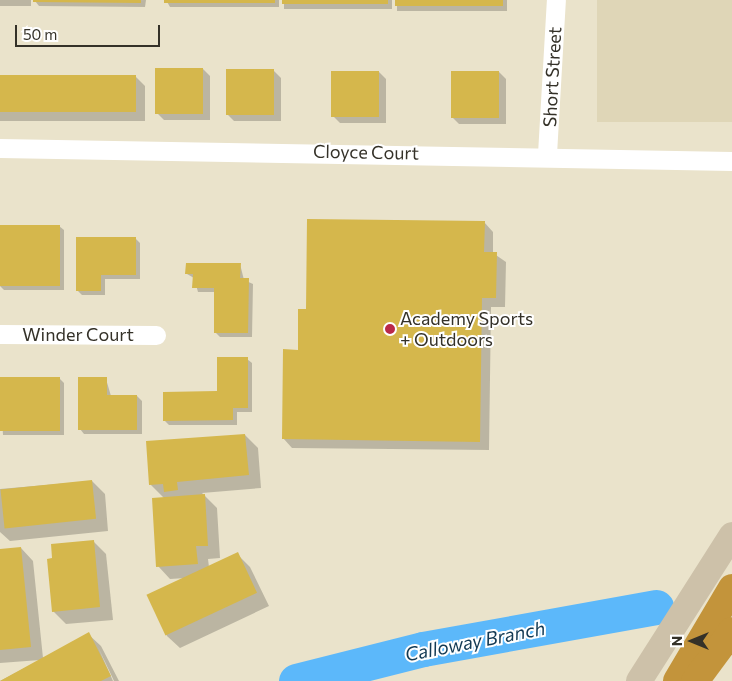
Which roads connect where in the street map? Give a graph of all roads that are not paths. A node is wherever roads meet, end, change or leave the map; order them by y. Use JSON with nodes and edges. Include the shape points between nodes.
{"nodes":[{"id":1,"x":556,"y":0,"type":"edge"},
{"id":2,"x":0,"y":148,"type":"edge"},
{"id":3,"x":547,"y":154,"type":"junction"},
{"id":4,"x":732,"y":161,"type":"edge"},
{"id":5,"x":0,"y":334,"type":"edge"},
{"id":6,"x":156,"y":335,"type":"dead end"},
{"id":7,"x":732,"y":535,"type":"edge"},
{"id":8,"x":732,"y":588,"type":"edge"},
{"id":9,"x":732,"y":631,"type":"edge"},
{"id":10,"x":639,"y":681,"type":"edge"},
{"id":11,"x":677,"y":681,"type":"edge"},
{"id":12,"x":695,"y":681,"type":"edge"}],
"edges":[{"from":1,"to":3,"type":"street","name":"Short Street"},
{"from":2,"to":3,"type":"street","name":"Cloyce Court"},
{"from":3,"to":4,"type":"street","name":"Cloyce Court"},
{"from":5,"to":6,"type":"street","name":"Winder Court"},
{"from":7,"to":10,"type":"main road"},
{"from":8,"to":11,"type":"highway"},
{"from":9,"to":12,"type":"highway"}]}
